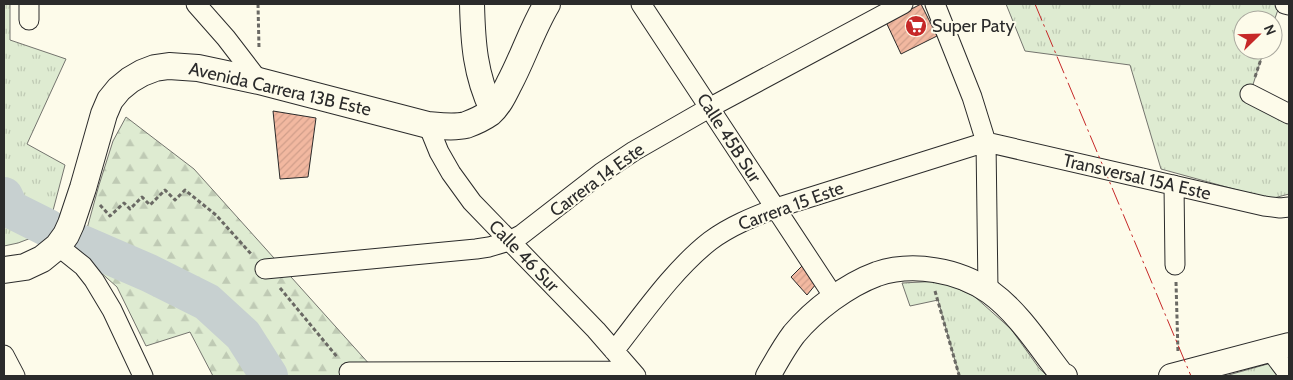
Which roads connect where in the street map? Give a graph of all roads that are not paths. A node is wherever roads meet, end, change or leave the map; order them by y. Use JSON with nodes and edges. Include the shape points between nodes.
{"nodes":[{"id":1,"x":196,"y":4,"type":"edge"},
{"id":2,"x":472,"y":4,"type":"edge"},
{"id":3,"x":547,"y":4,"type":"edge"},
{"id":4,"x":641,"y":4,"type":"edge"},
{"id":5,"x":903,"y":4,"type":"edge"},
{"id":6,"x":935,"y":4,"type":"edge"},
{"id":7,"x":1285,"y":4,"type":"edge"},
{"id":8,"x":1289,"y":6,"type":"edge"},
{"id":9,"x":260,"y":81,"type":"junction"},
{"id":10,"x":1250,"y":94,"type":"road end"},
{"id":11,"x":709,"y":108,"type":"junction"},
{"id":12,"x":492,"y":110,"type":"junction"},
{"id":13,"x":1289,"y":114,"type":"edge"},
{"id":14,"x":428,"y":125,"type":"junction"},
{"id":15,"x":986,"y":142,"type":"junction"},
{"id":16,"x":1174,"y":185,"type":"junction"},
{"id":17,"x":1289,"y":207,"type":"edge"},
{"id":18,"x":776,"y":208,"type":"junction"},
{"id":19,"x":509,"y":241,"type":"junction"},
{"id":20,"x":58,"y":246,"type":"junction"},
{"id":21,"x":1175,"y":265,"type":"road end"},
{"id":22,"x":265,"y":269,"type":"road end"},
{"id":23,"x":4,"y":270,"type":"edge"},
{"id":24,"x":988,"y":290,"type":"junction"},
{"id":25,"x":834,"y":297,"type":"junction"},
{"id":26,"x":1280,"y":348,"type":"edge"},
{"id":27,"x":614,"y":351,"type":"junction"},
{"id":28,"x":4,"y":356,"type":"edge"},
{"id":29,"x":349,"y":372,"type":"road end"},
{"id":30,"x":633,"y":374,"type":"edge"},
{"id":31,"x":1175,"y":375,"type":"edge"},
{"id":32,"x":1289,"y":375,"type":"edge"},
{"id":33,"x":15,"y":376,"type":"edge"},
{"id":34,"x":144,"y":376,"type":"edge"},
{"id":35,"x":768,"y":376,"type":"edge"},
{"id":36,"x":1063,"y":376,"type":"edge"}],
"edges":[{"from":1,"to":9,"type":"street"},
{"from":2,"to":12,"type":"street","via":[[478,74]]},
{"from":3,"to":12,"type":"main road","name":"Avenida Carrera 13B Este","via":[[512,78]]},
{"from":4,"to":11,"type":"street","name":"Calle 45B Sur"},
{"from":5,"to":11,"type":"street","name":"Carrera 14 Este"},
{"from":6,"to":15,"type":"street"},
{"from":7,"to":8,"type":"street"},
{"from":9,"to":14,"type":"main road","name":"Avenida Carrera 13B Este"},
{"from":9,"to":20,"type":"main road","name":"Avenida Carrera 13B Este","via":[[183,66],[155,68],[130,80],[110,100],[71,224]]},
{"from":10,"to":13,"type":"street"},
{"from":11,"to":18,"type":"street","name":"Calle 45B Sur"},
{"from":11,"to":19,"type":"street","name":"Carrera 14 Este","via":[[617,161]]},
{"from":12,"to":14,"type":"main road","name":"Avenida Carrera 13B Este","via":[[465,125]]},
{"from":14,"to":19,"type":"street","name":"Calle 46 Sur","via":[[451,174]]},
{"from":15,"to":16,"type":"street","name":"Transversal 15A Este"},
{"from":15,"to":18,"type":"street","name":"Carrera 15 Este"},
{"from":15,"to":24,"type":"street"},
{"from":16,"to":17,"type":"street","name":"Transversal 15A Este","via":[[1264,206]]},
{"from":16,"to":21,"type":"street"},
{"from":18,"to":25,"type":"street","name":"Calle 45B Sur"},
{"from":18,"to":27,"type":"street","name":"Carrera 15 Este","via":[[744,221],[710,241],[679,271]]},
{"from":19,"to":22,"type":"street","name":"Carrera 14 Este","via":[[476,249]]},
{"from":19,"to":27,"type":"street","name":"Calle 46 Sur"},
{"from":20,"to":23,"type":"main road","via":[[25,267]]},
{"from":20,"to":34,"type":"street","via":[[82,266],[99,287]]},
{"from":24,"to":25,"type":"street","via":[[956,275],[909,269],[877,274]]},
{"from":24,"to":36,"type":"street","via":[[1014,314]]},
{"from":25,"to":35,"type":"street","via":[[794,334]]},
{"from":26,"to":31,"type":"street"},
{"from":26,"to":32,"type":"street"},
{"from":27,"to":30,"type":"street","name":"Calle 46 Sur"},
{"from":28,"to":33,"type":"street"},
{"from":29,"to":30,"type":"street"}]}
